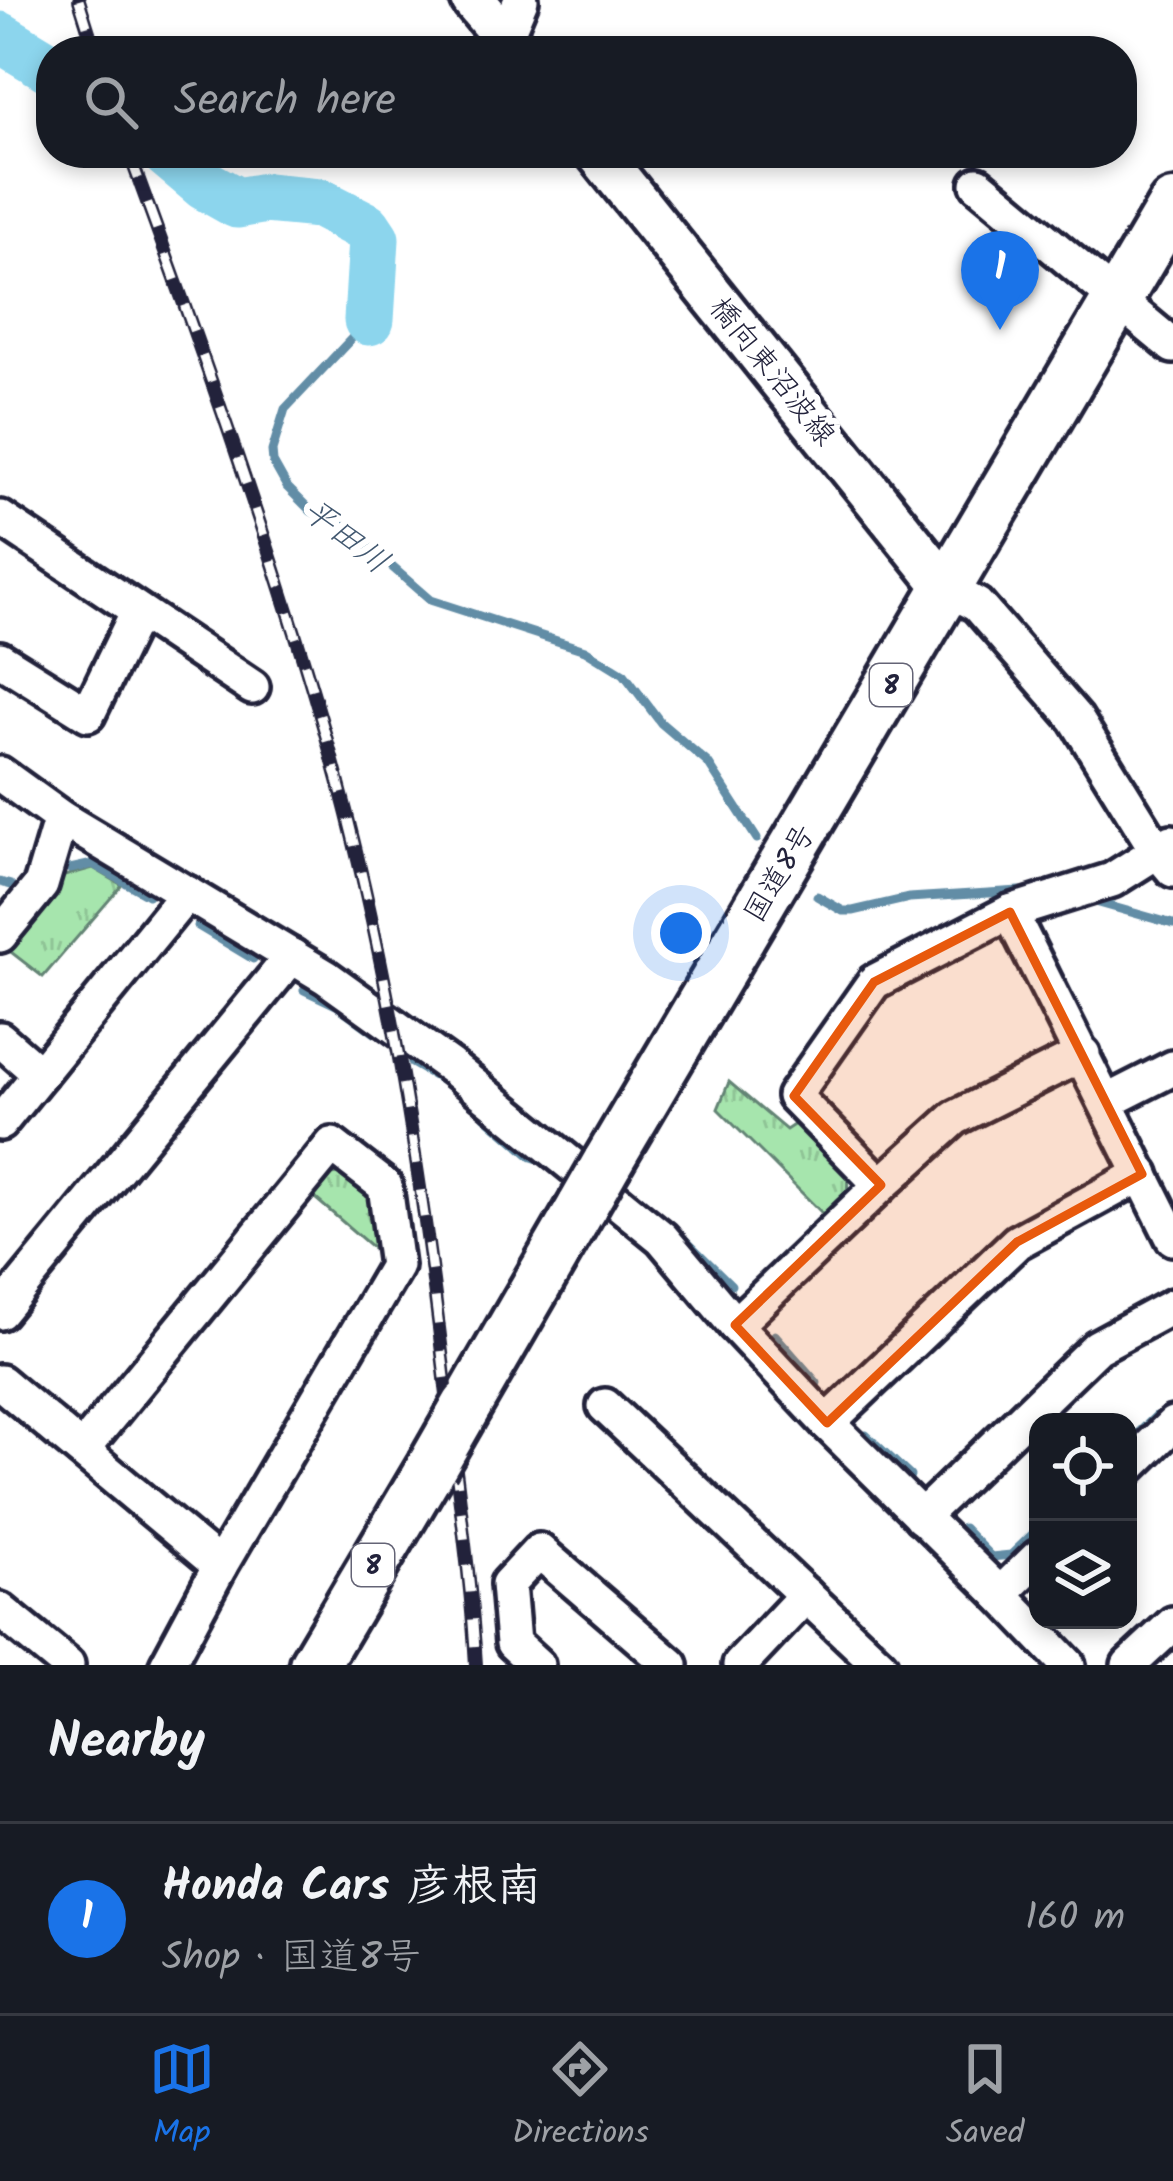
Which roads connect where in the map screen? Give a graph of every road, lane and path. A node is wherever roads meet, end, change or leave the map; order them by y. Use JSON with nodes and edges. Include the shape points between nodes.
{"nodes":[{"id":1,"x":473,"y":0,"type":"edge"},
{"id":2,"x":514,"y":30,"type":"edge"},
{"id":3,"x":610,"y":168,"type":"edge"},
{"id":4,"x":978,"y":184,"type":"dead end"},
{"id":5,"x":1173,"y":206,"type":"edge"},
{"id":6,"x":1117,"y":301,"type":"junction"},
{"id":7,"x":1173,"y":346,"type":"edge"},
{"id":8,"x":0,"y":518,"type":"edge"},
{"id":9,"x":948,"y":589,"type":"junction"},
{"id":10,"x":138,"y":611,"type":"junction"},
{"id":11,"x":0,"y":659,"type":"edge"},
{"id":12,"x":252,"y":687,"type":"dead end"},
{"id":13,"x":0,"y":774,"type":"edge"},
{"id":14,"x":61,"y":818,"type":"junction"},
{"id":15,"x":1168,"y":854,"type":"edge"},
{"id":16,"x":187,"y":893,"type":"junction"},
{"id":17,"x":1010,"y":912,"type":"junction"},
{"id":18,"x":0,"y":935,"type":"edge"},
{"id":19,"x":292,"y":956,"type":"junction"},
{"id":20,"x":0,"y":1039,"type":"edge"},
{"id":21,"x":1083,"y":1054,"type":"junction"},
{"id":22,"x":1173,"y":1068,"type":"edge"},
{"id":23,"x":40,"y":1074,"type":"junction"},
{"id":24,"x":1108,"y":1101,"type":"junction"},
{"id":25,"x":0,"y":1123,"type":"edge"},
{"id":26,"x":1142,"y":1174,"type":"junction"},
{"id":27,"x":881,"y":1185,"type":"junction"},
{"id":28,"x":1173,"y":1238,"type":"edge"},
{"id":29,"x":1173,"y":1306,"type":"edge"},
{"id":30,"x":0,"y":1312,"type":"edge"},
{"id":31,"x":735,"y":1325,"type":"junction"},
{"id":32,"x":0,"y":1382,"type":"edge"},
{"id":33,"x":605,"y":1406,"type":"dead end"},
{"id":34,"x":827,"y":1424,"type":"junction"},
{"id":35,"x":1173,"y":1424,"type":"edge"},
{"id":36,"x":82,"y":1450,"type":"junction"},
{"id":37,"x":1137,"y":1459,"type":"edge"},
{"id":38,"x":921,"y":1517,"type":"junction"},
{"id":39,"x":220,"y":1565,"type":"junction"},
{"id":40,"x":1029,"y":1566,"type":"edge"},
{"id":41,"x":1000,"y":1594,"type":"junction"},
{"id":42,"x":806,"y":1595,"type":"junction"},
{"id":43,"x":0,"y":1610,"type":"edge"},
{"id":44,"x":1173,"y":1624,"type":"edge"},
{"id":45,"x":68,"y":1665,"type":"edge"},
{"id":46,"x":166,"y":1665,"type":"edge"},
{"id":47,"x":314,"y":1665,"type":"edge"},
{"id":48,"x":537,"y":1665,"type":"edge"},
{"id":49,"x":671,"y":1665,"type":"edge"},
{"id":50,"x":740,"y":1665,"type":"edge"},
{"id":51,"x":880,"y":1665,"type":"edge"},
{"id":52,"x":1068,"y":1665,"type":"edge"},
{"id":53,"x":1129,"y":1665,"type":"edge"}],
"edges":[{"from":1,"to":2,"type":"main road"},
{"from":3,"to":9,"type":"main road","name":"橋向東沼波線"},
{"from":4,"to":6,"type":"street"},
{"from":5,"to":6,"type":"highway","name":"国道8号","number":"8"},
{"from":6,"to":7,"type":"street"},
{"from":6,"to":9,"type":"highway","name":"国道8号","number":"8"},
{"from":8,"to":10,"type":"street"},
{"from":9,"to":15,"type":"street","via":[[977,604],[1076,719]]},
{"from":9,"to":47,"type":"highway","name":"国道8号","number":"8","bridge":true},
{"from":10,"to":11,"type":"street","via":[[88,714]]},
{"from":10,"to":12,"type":"street"},
{"from":13,"to":14,"type":"street"},
{"from":14,"to":16,"type":"street"},
{"from":14,"to":18,"type":"street","via":[[41,884]]},
{"from":15,"to":17,"type":"street"},
{"from":16,"to":19,"type":"street"},
{"from":16,"to":23,"type":"street"},
{"from":17,"to":21,"type":"street"},
{"from":17,"to":27,"type":"street","via":[[874,982],[794,1096]]},
{"from":19,"to":30,"type":"street"},
{"from":19,"to":31,"type":"street","via":[[450,1066],[662,1238]]},
{"from":20,"to":23,"type":"street"},
{"from":21,"to":24,"type":"street"},
{"from":21,"to":27,"type":"street","via":[[955,1118]]},
{"from":22,"to":24,"type":"street"},
{"from":23,"to":25,"type":"street"},
{"from":24,"to":26,"type":"street"},
{"from":26,"to":28,"type":"street"},
{"from":26,"to":34,"type":"street","via":[[1017,1241]]},
{"from":27,"to":31,"type":"street"},
{"from":29,"to":38,"type":"street","via":[[1097,1347]]},
{"from":31,"to":34,"type":"street"},
{"from":32,"to":36,"type":"street"},
{"from":33,"to":42,"type":"street"},
{"from":34,"to":38,"type":"street"},
{"from":35,"to":37,"type":"street"},
{"from":36,"to":39,"type":"street"},
{"from":36,"to":39,"type":"street","via":[[332,1145],[385,1186],[396,1266]]},
{"from":38,"to":41,"type":"street"},
{"from":39,"to":46,"type":"street"},
{"from":40,"to":41,"type":"street"},
{"from":41,"to":52,"type":"street"},
{"from":42,"to":50,"type":"street"},
{"from":42,"to":51,"type":"street"},
{"from":43,"to":45,"type":"street"},
{"from":44,"to":53,"type":"street"},
{"from":48,"to":49,"type":"street","via":[[513,1642],[508,1584],[539,1551]]}]}
